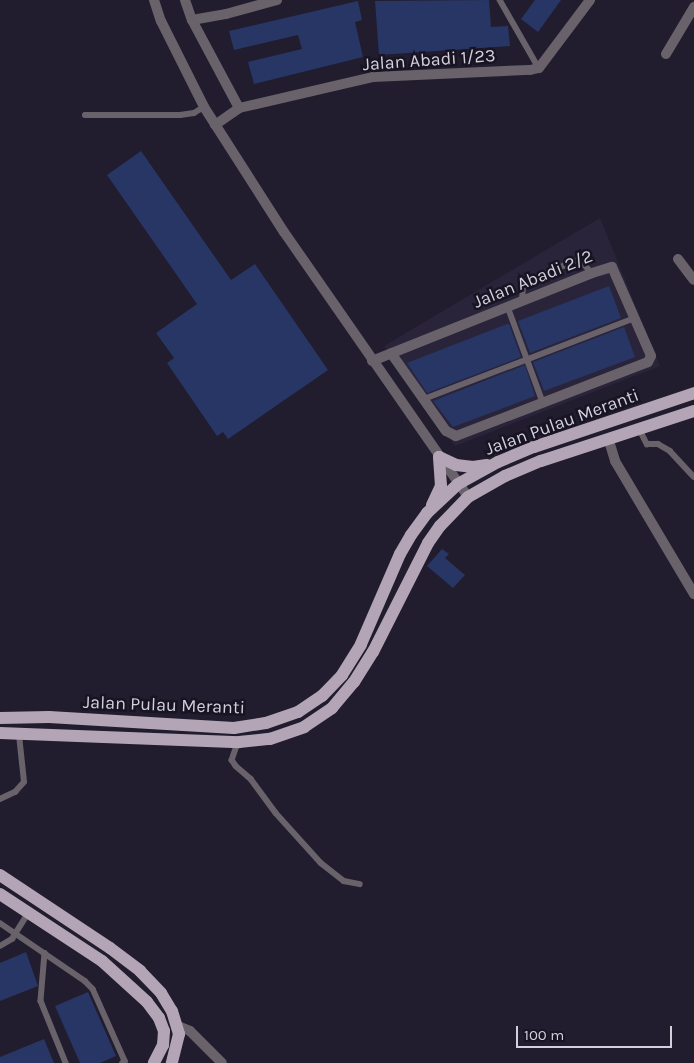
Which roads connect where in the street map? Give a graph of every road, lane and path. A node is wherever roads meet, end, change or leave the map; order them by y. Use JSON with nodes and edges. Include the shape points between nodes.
{"nodes":[{"id":1,"x":154,"y":0,"type":"edge"},
{"id":2,"x":185,"y":0,"type":"edge"},
{"id":3,"x":275,"y":0,"type":"edge"},
{"id":4,"x":500,"y":0,"type":"edge"},
{"id":5,"x":590,"y":0,"type":"edge"},
{"id":6,"x":694,"y":7,"type":"edge"},
{"id":7,"x":192,"y":20,"type":"junction"},
{"id":8,"x":666,"y":54,"type":"dead end"},
{"id":9,"x":539,"y":68,"type":"junction"},
{"id":10,"x":204,"y":107,"type":"junction"},
{"id":11,"x":238,"y":108,"type":"junction"},
{"id":12,"x":85,"y":115,"type":"dead end"},
{"id":13,"x":215,"y":125,"type":"junction"},
{"id":14,"x":678,"y":259,"type":"dead end"},
{"id":15,"x":592,"y":273,"type":"junction"},
{"id":16,"x":694,"y":280,"type":"edge"},
{"id":17,"x":522,"y":301,"type":"junction"},
{"id":18,"x":508,"y":307,"type":"junction"},
{"id":19,"x":634,"y":318,"type":"junction"},
{"id":20,"x":392,"y":353,"type":"junction"},
{"id":21,"x":527,"y":359,"type":"junction"},
{"id":22,"x":372,"y":361,"type":"junction"},
{"id":23,"x":694,"y":393,"type":"edge"},
{"id":24,"x":424,"y":399,"type":"junction"},
{"id":25,"x":543,"y":402,"type":"junction"},
{"id":26,"x":694,"y":411,"type":"edge"},
{"id":27,"x":640,"y":430,"type":"junction"},
{"id":28,"x":609,"y":440,"type":"junction"},
{"id":29,"x":439,"y":457,"type":"junction"},
{"id":30,"x":498,"y":462,"type":"junction"},
{"id":31,"x":694,"y":477,"type":"edge"},
{"id":32,"x":458,"y":484,"type":"junction"},
{"id":33,"x":468,"y":497,"type":"junction"},
{"id":34,"x":427,"y":513,"type":"junction"},
{"id":35,"x":694,"y":594,"type":"edge"},
{"id":36,"x":0,"y":718,"type":"edge"},
{"id":37,"x":0,"y":733,"type":"edge"},
{"id":38,"x":18,"y":733,"type":"junction"},
{"id":39,"x":239,"y":742,"type":"junction"},
{"id":40,"x":0,"y":799,"type":"edge"},
{"id":41,"x":0,"y":875,"type":"edge"},
{"id":42,"x":360,"y":884,"type":"dead end"},
{"id":43,"x":0,"y":894,"type":"edge"},
{"id":44,"x":29,"y":912,"type":"junction"},
{"id":45,"x":0,"y":923,"type":"edge"},
{"id":46,"x":16,"y":933,"type":"junction"},
{"id":47,"x":0,"y":946,"type":"edge"},
{"id":48,"x":45,"y":954,"type":"junction"},
{"id":49,"x":176,"y":1025,"type":"junction"},
{"id":50,"x":66,"y":1063,"type":"edge"},
{"id":51,"x":123,"y":1063,"type":"edge"},
{"id":52,"x":154,"y":1063,"type":"edge"},
{"id":53,"x":172,"y":1063,"type":"edge"},
{"id":54,"x":222,"y":1063,"type":"edge"}],
"edges":[{"from":1,"to":10,"type":"street","via":[[161,21]]},
{"from":2,"to":7,"type":"street"},
{"from":3,"to":7,"type":"street"},
{"from":4,"to":9,"type":"lane"},
{"from":5,"to":9,"type":"street"},
{"from":6,"to":8,"type":"street"},
{"from":7,"to":11,"type":"street"},
{"from":9,"to":11,"type":"street","name":"Jalan Abadi 1/23","via":[[373,77]]},
{"from":10,"to":12,"type":"lane","via":[[194,113],[180,115]]},
{"from":10,"to":13,"type":"street"},
{"from":11,"to":13,"type":"street","name":"Jalan Abadi 1/23"},
{"from":13,"to":22,"type":"street"},
{"from":14,"to":16,"type":"street"},
{"from":15,"to":17,"type":"street","name":"Jalan Abadi 2/2"},
{"from":15,"to":17,"type":"lane","via":[[583,263],[575,261],[525,282]]},
{"from":15,"to":19,"type":"street","name":"Jalan Abadi 2/2","via":[[612,266]]},
{"from":17,"to":18,"type":"street","name":"Jalan Abadi 2/2"},
{"from":18,"to":20,"type":"street","name":"Jalan Abadi 2/2"},
{"from":18,"to":21,"type":"lane"},
{"from":19,"to":21,"type":"lane"},
{"from":19,"to":25,"type":"street","name":"Jalan Abadi 2/2","via":[[650,360]]},
{"from":20,"to":22,"type":"street","name":"Jalan Abadi 2/2"},
{"from":20,"to":24,"type":"street"},
{"from":21,"to":24,"type":"lane"},
{"from":21,"to":25,"type":"lane"},
{"from":22,"to":29,"type":"street"},
{"from":23,"to":30,"type":"main road","name":"Jalan Pulau Meranti"},
{"from":24,"to":25,"type":"street","via":[[446,430],[456,436]]},
{"from":26,"to":27,"type":"main road","name":"Jalan Pulau Meranti"},
{"from":27,"to":28,"type":"main road","name":"Jalan Pulau Meranti"},
{"from":27,"to":31,"type":"lane","via":[[646,444],[658,444],[670,451]]},
{"from":28,"to":33,"type":"main road","name":"Jalan Pulau Meranti","via":[[532,465]]},
{"from":28,"to":35,"type":"street","via":[[615,461]]},
{"from":29,"to":30,"type":"main road","via":[[456,465],[473,467]]},
{"from":29,"to":32,"type":"street"},
{"from":29,"to":34,"type":"main road","via":[[441,486]]},
{"from":30,"to":32,"type":"main road","name":"Jalan Pulau Meranti"},
{"from":32,"to":33,"type":"street"},
{"from":32,"to":34,"type":"main road","name":"Jalan Pulau Meranti"},
{"from":33,"to":39,"type":"main road","name":"Jalan Pulau Meranti","via":[[428,542],[373,652],[332,708],[295,730],[270,739]]},
{"from":34,"to":36,"type":"main road","name":"Jalan Pulau Meranti","via":[[400,554],[361,644],[342,675],[322,696],[298,712],[266,723],[234,728],[49,717]]},
{"from":37,"to":38,"type":"main road","name":"Jalan Pulau Meranti"},
{"from":38,"to":39,"type":"main road","name":"Jalan Pulau Meranti"},
{"from":38,"to":40,"type":"lane","via":[[24,782],[15,792]]},
{"from":39,"to":42,"type":"lane","via":[[232,760],[276,813],[321,863],[344,881]]},
{"from":41,"to":49,"type":"main road","via":[[140,971],[161,993]]},
{"from":43,"to":44,"type":"main road"},
{"from":44,"to":46,"type":"lane"},
{"from":44,"to":52,"type":"main road","via":[[102,961],[147,1002],[164,1031]]},
{"from":45,"to":46,"type":"lane"},
{"from":46,"to":47,"type":"lane","via":[[7,944]]},
{"from":46,"to":48,"type":"lane"},
{"from":48,"to":50,"type":"lane","via":[[41,1001]]},
{"from":48,"to":51,"type":"lane","via":[[85,980],[93,989],[125,1061]]},
{"from":49,"to":53,"type":"main road","via":[[179,1034]]},
{"from":49,"to":54,"type":"street","via":[[190,1031]]}]}
